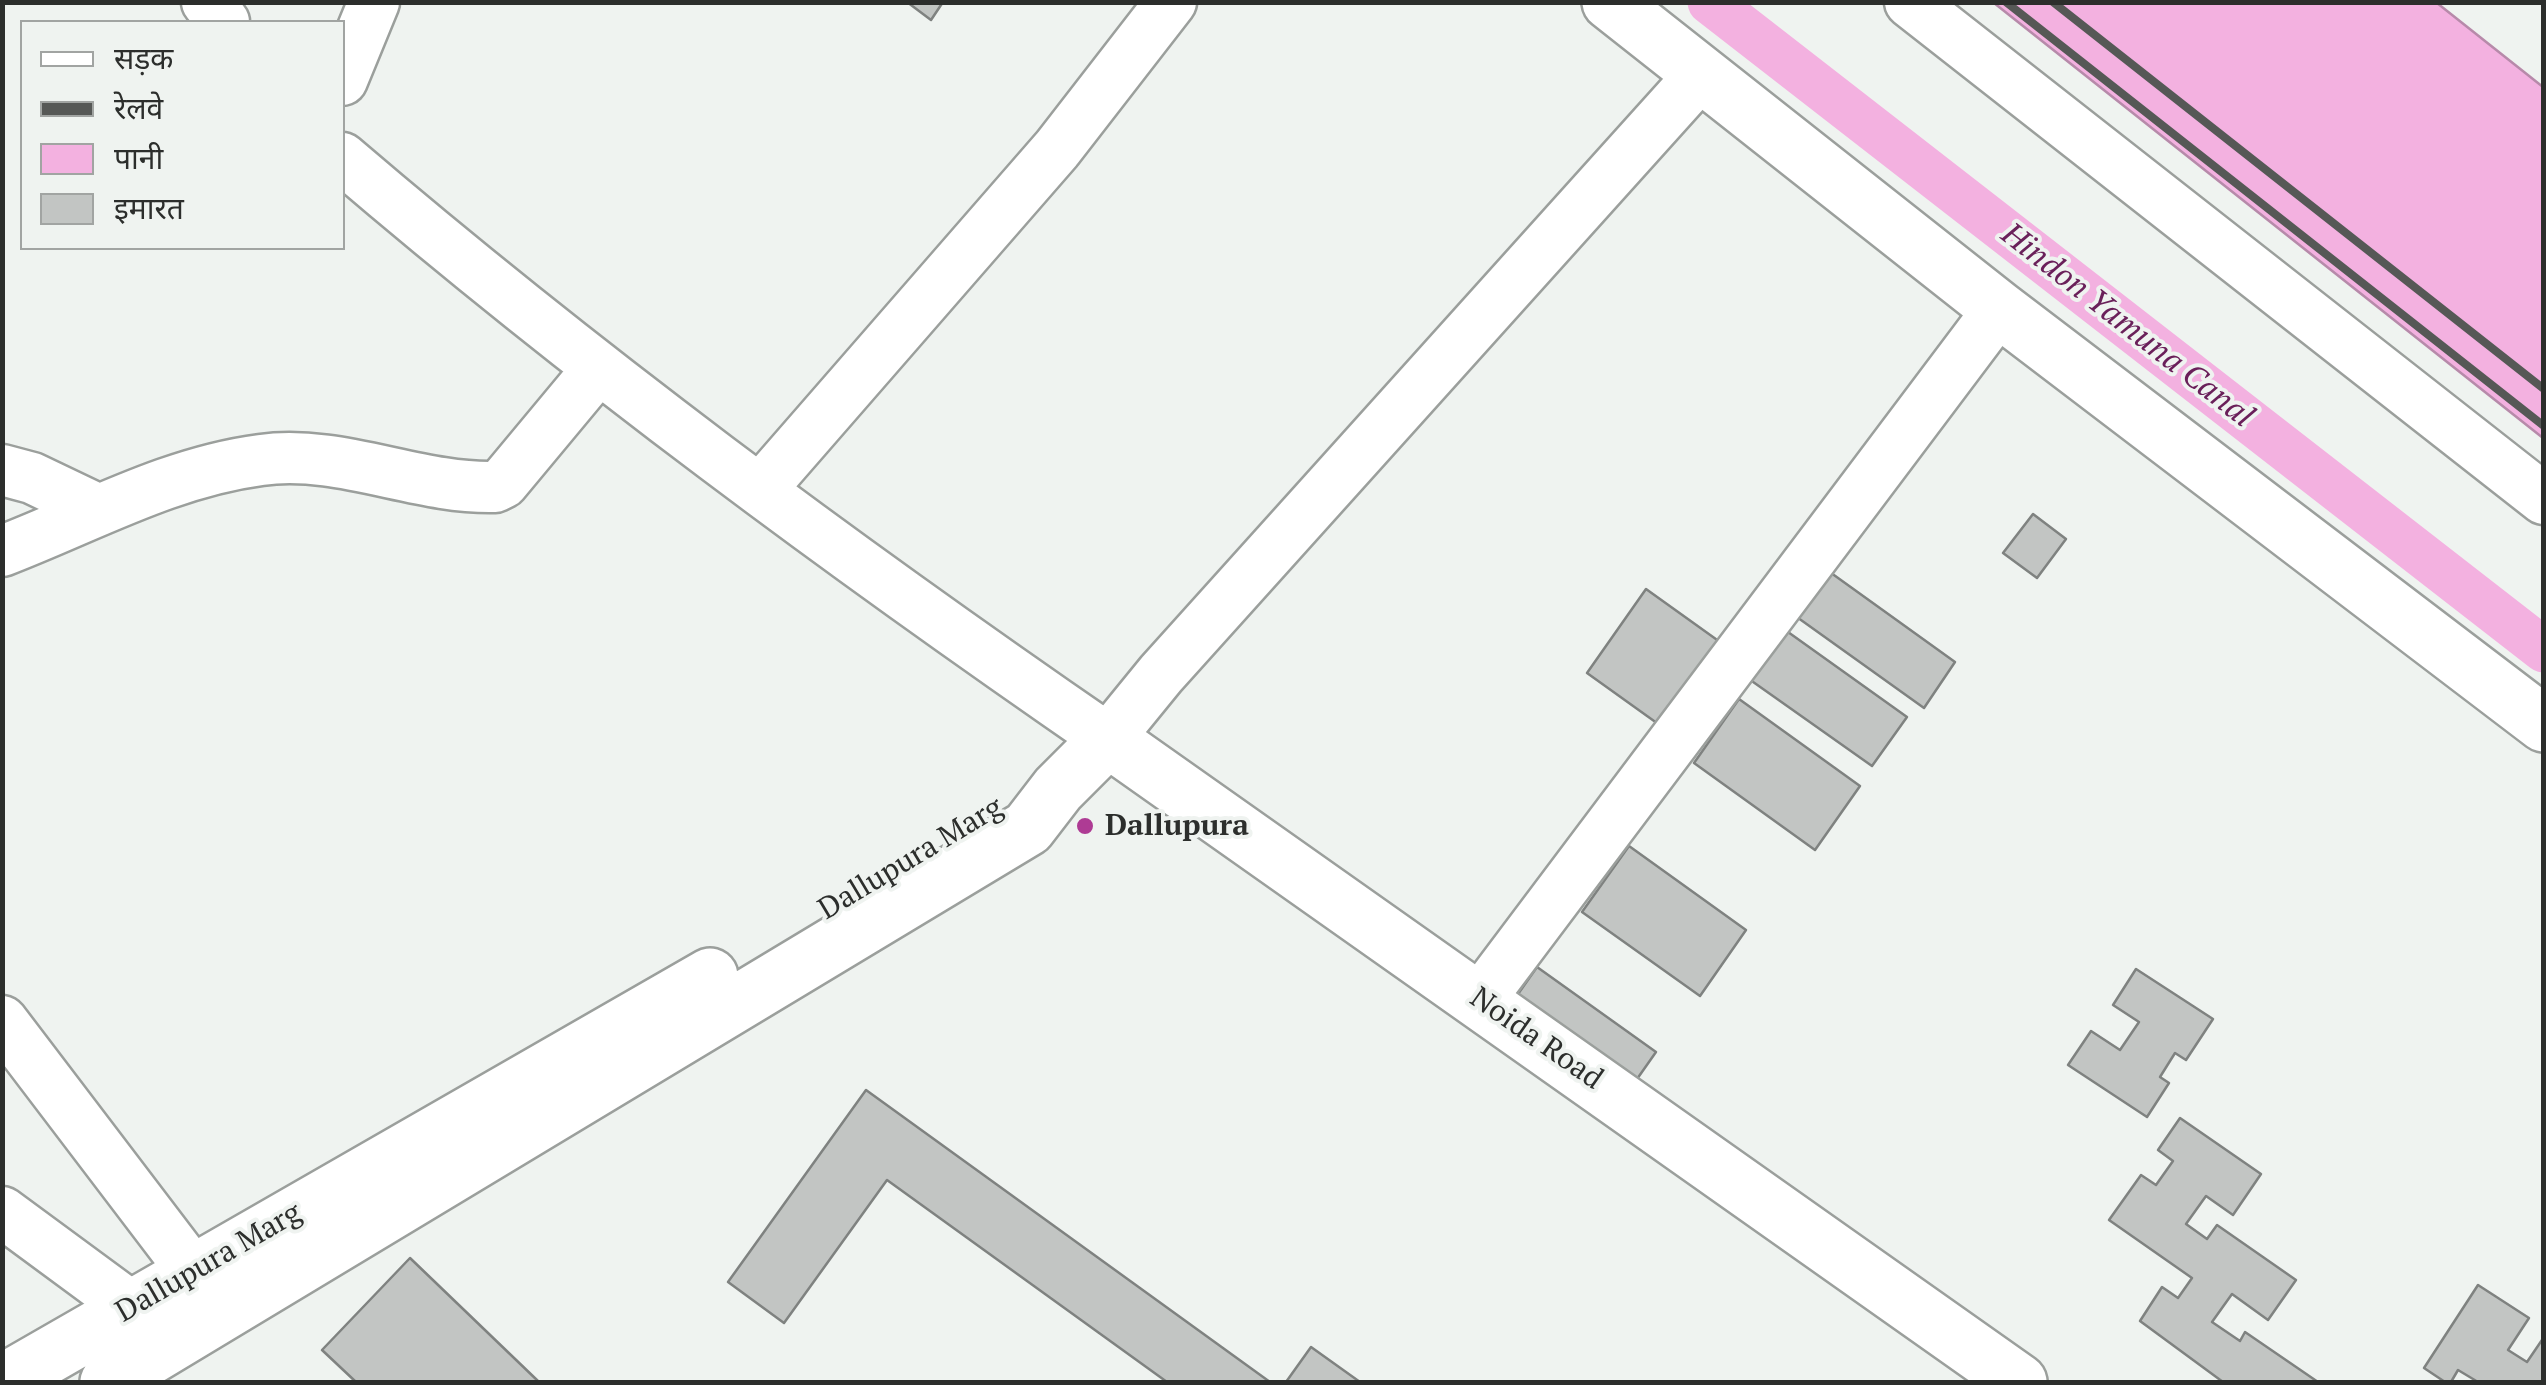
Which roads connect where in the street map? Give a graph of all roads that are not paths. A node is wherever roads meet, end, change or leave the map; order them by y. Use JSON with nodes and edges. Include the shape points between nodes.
{"nodes":[{"id":1,"x":374,"y":2,"type":"edge"},
{"id":2,"x":1171,"y":2,"type":"edge"},
{"id":3,"x":1610,"y":2,"type":"edge"},
{"id":4,"x":1910,"y":2,"type":"edge"},
{"id":5,"x":345,"y":73,"type":"edge"},
{"id":6,"x":1702,"y":73,"type":"junction"},
{"id":7,"x":345,"y":160,"type":"edge"},
{"id":8,"x":1999,"y":309,"type":"junction"},
{"id":9,"x":597,"y":370,"type":"junction"},
{"id":10,"x":2,"y":470,"type":"edge"},
{"id":11,"x":760,"y":490,"type":"junction"},
{"id":12,"x":2544,"y":499,"type":"edge"},
{"id":13,"x":99,"y":510,"type":"junction"},
{"id":14,"x":2,"y":551,"type":"edge"},
{"id":15,"x":2544,"y":724,"type":"edge"},
{"id":16,"x":1108,"y":739,"type":"junction"},
{"id":17,"x":1058,"y":789,"type":"junction"},
{"id":18,"x":1480,"y":999,"type":"junction"},
{"id":19,"x":2,"y":1021,"type":"edge"},
{"id":20,"x":2,"y":1212,"type":"edge"},
{"id":21,"x":192,"y":1272,"type":"junction"},
{"id":22,"x":131,"y":1307,"type":"junction"},
{"id":23,"x":3,"y":1382,"type":"edge"},
{"id":24,"x":108,"y":1382,"type":"edge"},
{"id":25,"x":2019,"y":1382,"type":"edge"}],
"edges":[{"from":1,"to":5,"type":"street"},
{"from":2,"to":11,"type":"street","via":[[1057,149]]},
{"from":3,"to":6,"type":"main road"},
{"from":4,"to":12,"type":"street"},
{"from":6,"to":8,"type":"main road"},
{"from":6,"to":16,"type":"street"},
{"from":7,"to":9,"type":"street"},
{"from":8,"to":15,"type":"main road"},
{"from":8,"to":18,"type":"street"},
{"from":9,"to":11,"type":"street"},
{"from":9,"to":13,"type":"street","via":[[495,487],[341,462],[262,459],[152,487]]},
{"from":10,"to":13,"type":"street"},
{"from":11,"to":16,"type":"street"},
{"from":13,"to":14,"type":"street"},
{"from":16,"to":17,"type":"main road"},
{"from":16,"to":18,"type":"main road","name":"Noida Road"},
{"from":17,"to":21,"type":"main road","name":"Dallupura Marg","via":[[1007,800],[914,860]]},
{"from":17,"to":24,"type":"main road","name":"Dallupura Marg","via":[[1028,828]]},
{"from":18,"to":25,"type":"main road","name":"Noida Road"},
{"from":19,"to":21,"type":"street"},
{"from":20,"to":22,"type":"street"},
{"from":21,"to":22,"type":"main road","name":"Dallupura Marg"},
{"from":22,"to":23,"type":"main road","name":"Dallupura Marg"}]}
